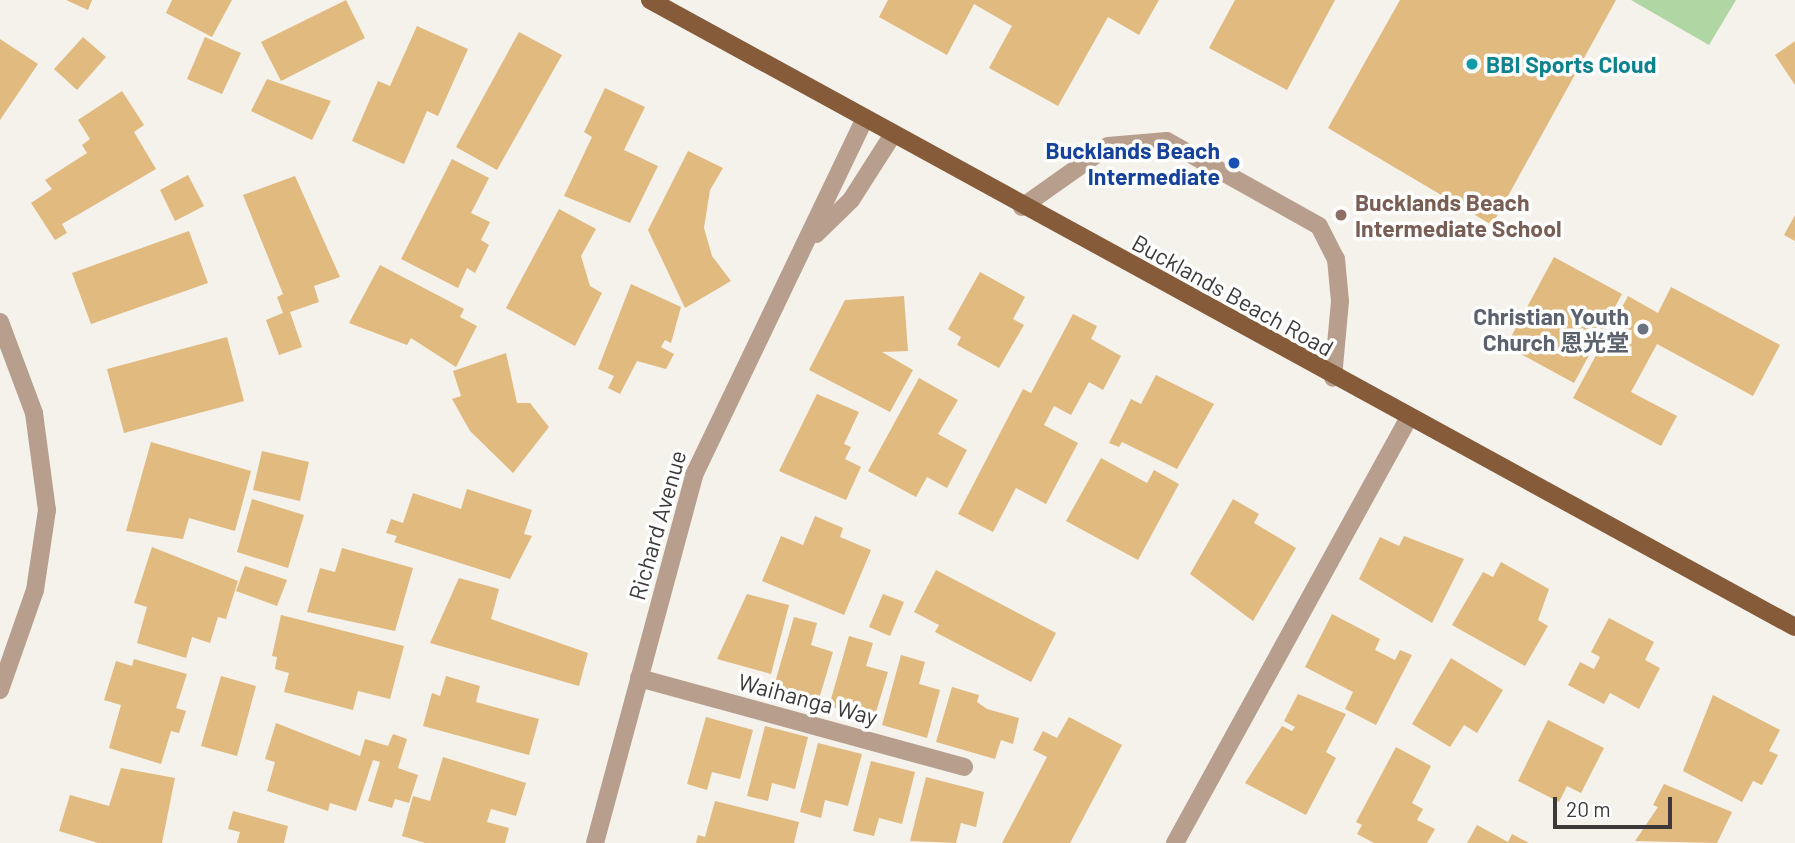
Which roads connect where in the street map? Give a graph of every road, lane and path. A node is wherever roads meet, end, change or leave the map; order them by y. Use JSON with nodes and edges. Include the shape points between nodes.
{"nodes":[{"id":1,"x":650,"y":0,"type":"edge"},
{"id":2,"x":864,"y":120,"type":"junction"},
{"id":3,"x":892,"y":136,"type":"junction"},
{"id":4,"x":1022,"y":207,"type":"junction"},
{"id":5,"x":811,"y":239,"type":"junction"},
{"id":6,"x":0,"y":322,"type":"edge"},
{"id":7,"x":1333,"y":378,"type":"junction"},
{"id":8,"x":1408,"y":419,"type":"junction"},
{"id":9,"x":1795,"y":626,"type":"edge"},
{"id":10,"x":639,"y":678,"type":"junction"},
{"id":11,"x":0,"y":690,"type":"edge"},
{"id":12,"x":964,"y":767,"type":"dead end"},
{"id":13,"x":594,"y":843,"type":"edge"},
{"id":14,"x":1175,"y":843,"type":"edge"}],
"edges":[{"from":1,"to":2,"type":"main road","name":"Bucklands Beach Road"},
{"from":2,"to":3,"type":"main road","name":"Bucklands Beach Road"},
{"from":2,"to":5,"type":"street","name":"Richard Avenue"},
{"from":3,"to":4,"type":"main road","name":"Bucklands Beach Road"},
{"from":3,"to":5,"type":"street","name":"Richard Avenue","via":[[851,200]]},
{"from":4,"to":7,"type":"main road","name":"Bucklands Beach Road"},
{"from":4,"to":7,"type":"street","via":[[1108,146],[1167,141],[1319,226],[1336,259]]},
{"from":5,"to":10,"type":"street","name":"Richard Avenue","via":[[731,388],[694,475]]},
{"from":6,"to":11,"type":"street","via":[[34,413],[47,510],[35,590]]},
{"from":7,"to":8,"type":"main road","name":"Bucklands Beach Road"},
{"from":8,"to":9,"type":"main road","name":"Bucklands Beach Road"},
{"from":8,"to":14,"type":"street"},
{"from":10,"to":12,"type":"street","name":"Waihanga Way"},
{"from":10,"to":13,"type":"street","name":"Richard Avenue"}]}
